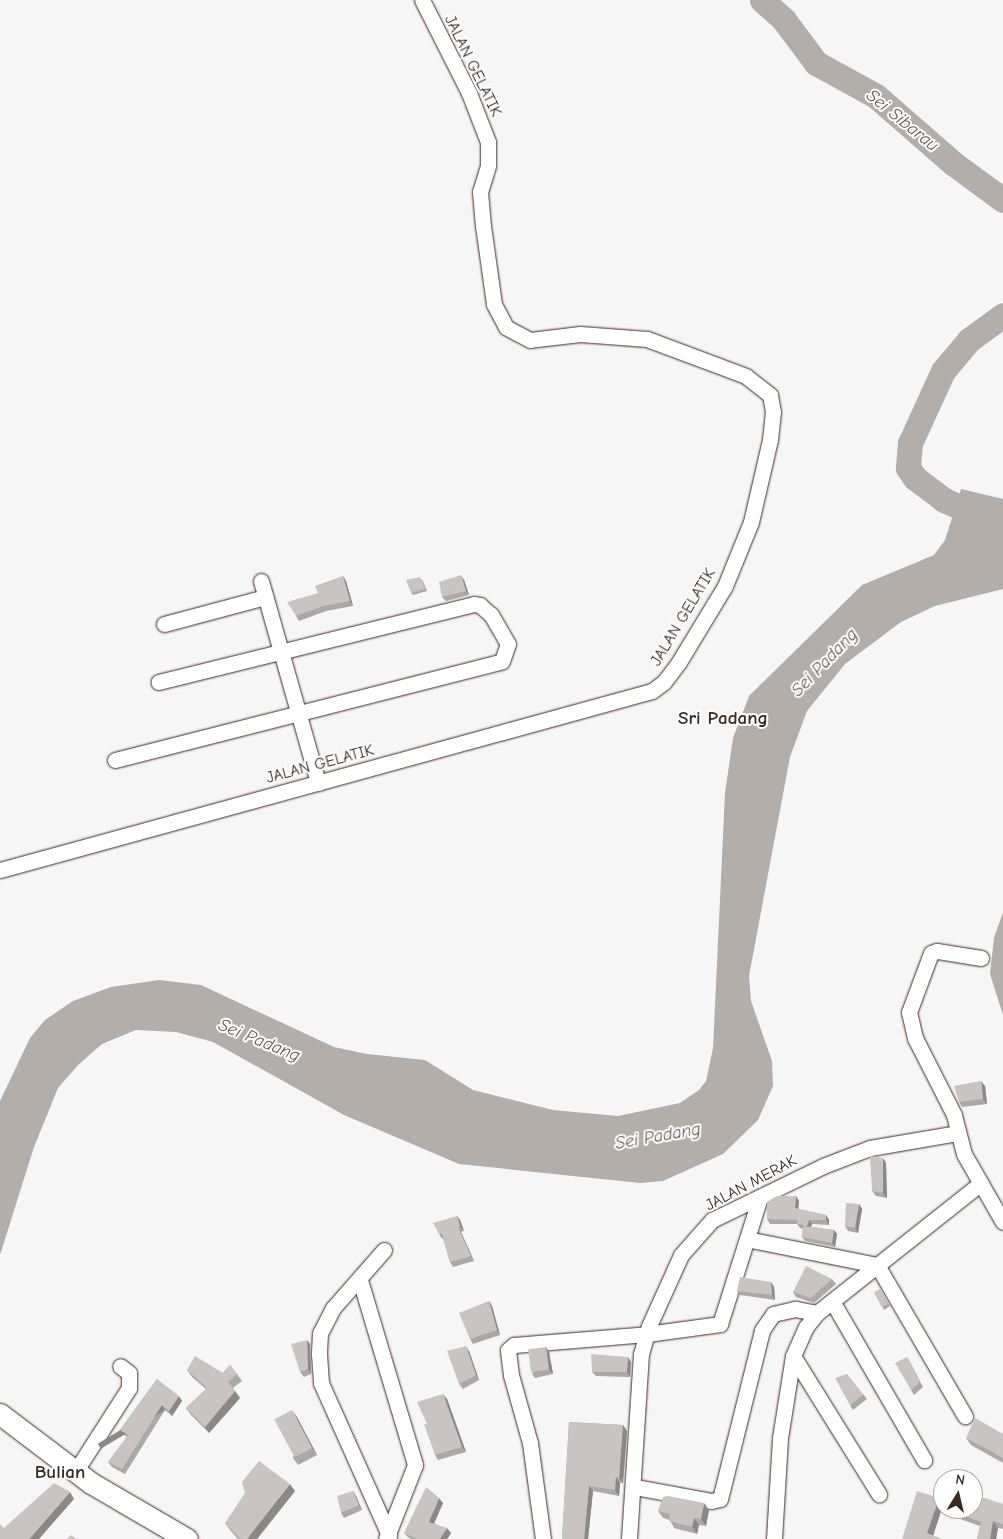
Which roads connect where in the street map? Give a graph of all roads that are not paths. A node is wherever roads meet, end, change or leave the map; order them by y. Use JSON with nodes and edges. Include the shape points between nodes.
{"nodes":[{"id":1,"x":422,"y":0,"type":"edge"},
{"id":2,"x":261,"y":581,"type":"dead end"},
{"id":3,"x":265,"y":596,"type":"junction"},
{"id":4,"x":164,"y":624,"type":"dead end"},
{"id":5,"x":281,"y":653,"type":"junction"},
{"id":6,"x":160,"y":682,"type":"dead end"},
{"id":7,"x":298,"y":710,"type":"junction"},
{"id":8,"x":115,"y":760,"type":"dead end"},
{"id":9,"x":318,"y":783,"type":"junction"},
{"id":10,"x":0,"y":870,"type":"edge"},
{"id":11,"x":981,"y":958,"type":"dead end"},
{"id":12,"x":957,"y":1133,"type":"junction"},
{"id":13,"x":981,"y":1183,"type":"junction"},
{"id":14,"x":760,"y":1196,"type":"junction"},
{"id":15,"x":1003,"y":1222,"type":"edge"},
{"id":16,"x":746,"y":1239,"type":"junction"},
{"id":17,"x":384,"y":1250,"type":"dead end"},
{"id":18,"x":877,"y":1265,"type":"junction"},
{"id":19,"x":360,"y":1280,"type":"junction"},
{"id":20,"x":832,"y":1301,"type":"junction"},
{"id":21,"x":817,"y":1313,"type":"junction"},
{"id":22,"x":647,"y":1334,"type":"junction"},
{"id":23,"x":793,"y":1356,"type":"junction"},
{"id":24,"x":120,"y":1366,"type":"dead end"},
{"id":25,"x":0,"y":1414,"type":"edge"},
{"id":26,"x":965,"y":1416,"type":"dead end"},
{"id":27,"x":924,"y":1460,"type":"dead end"},
{"id":28,"x":76,"y":1472,"type":"junction"},
{"id":29,"x":634,"y":1487,"type":"junction"},
{"id":30,"x":879,"y":1494,"type":"dead end"},
{"id":31,"x":387,"y":1537,"type":"edge"},
{"id":32,"x":187,"y":1539,"type":"edge"},
{"id":33,"x":543,"y":1539,"type":"edge"},
{"id":34,"x":629,"y":1539,"type":"edge"},
{"id":35,"x":774,"y":1539,"type":"edge"}],
"edges":[{"from":1,"to":9,"type":"street","name":"JALAN GELATIK","via":[[469,93],[488,142],[488,165],[480,192],[483,226],[494,304],[506,327],[530,340],[580,334],[622,336],[671,346],[746,376],[770,395],[774,412],[752,522],[725,586],[664,682],[652,691],[618,702]]},
{"from":2,"to":3,"type":"street"},
{"from":3,"to":4,"type":"street"},
{"from":3,"to":5,"type":"street"},
{"from":5,"to":6,"type":"street"},
{"from":5,"to":7,"type":"street"},
{"from":5,"to":7,"type":"street","via":[[474,604],[491,615],[508,644],[502,661]]},
{"from":7,"to":8,"type":"street"},
{"from":7,"to":9,"type":"street"},
{"from":9,"to":10,"type":"street","name":"JALAN GELATIK"},
{"from":11,"to":12,"type":"street","via":[[937,951],[931,953],[909,1012],[915,1038],[945,1093]]},
{"from":12,"to":13,"type":"street","via":[[964,1154]]},
{"from":12,"to":14,"type":"street","name":"JALAN MERAK","via":[[870,1148],[822,1166]]},
{"from":13,"to":15,"type":"street"},
{"from":13,"to":18,"type":"street"},
{"from":14,"to":16,"type":"street"},
{"from":14,"to":22,"type":"street","name":"JALAN MERAK","via":[[712,1220],[681,1255]]},
{"from":16,"to":18,"type":"street"},
{"from":16,"to":22,"type":"street","via":[[720,1324]]},
{"from":17,"to":19,"type":"street"},
{"from":18,"to":20,"type":"street"},
{"from":18,"to":26,"type":"street"},
{"from":19,"to":31,"type":"street","via":[[415,1465]]},
{"from":19,"to":31,"type":"street","via":[[333,1308],[320,1333],[321,1384]]},
{"from":20,"to":21,"type":"street"},
{"from":20,"to":27,"type":"street"},
{"from":21,"to":23,"type":"street","via":[[806,1327]]},
{"from":21,"to":29,"type":"street","via":[[795,1309],[774,1314],[762,1330],[720,1499],[711,1501]]},
{"from":22,"to":29,"type":"street","name":"JALAN MERAK","via":[[641,1354]]},
{"from":22,"to":33,"type":"street","via":[[514,1344],[508,1350],[507,1358],[530,1443]]},
{"from":23,"to":30,"type":"street"},
{"from":23,"to":35,"type":"street","via":[[780,1438]]},
{"from":24,"to":28,"type":"street","via":[[129,1373],[129,1388]]},
{"from":25,"to":28,"type":"main road"},
{"from":28,"to":32,"type":"main road"},
{"from":29,"to":34,"type":"street","name":"JALAN MERAK"}]}
